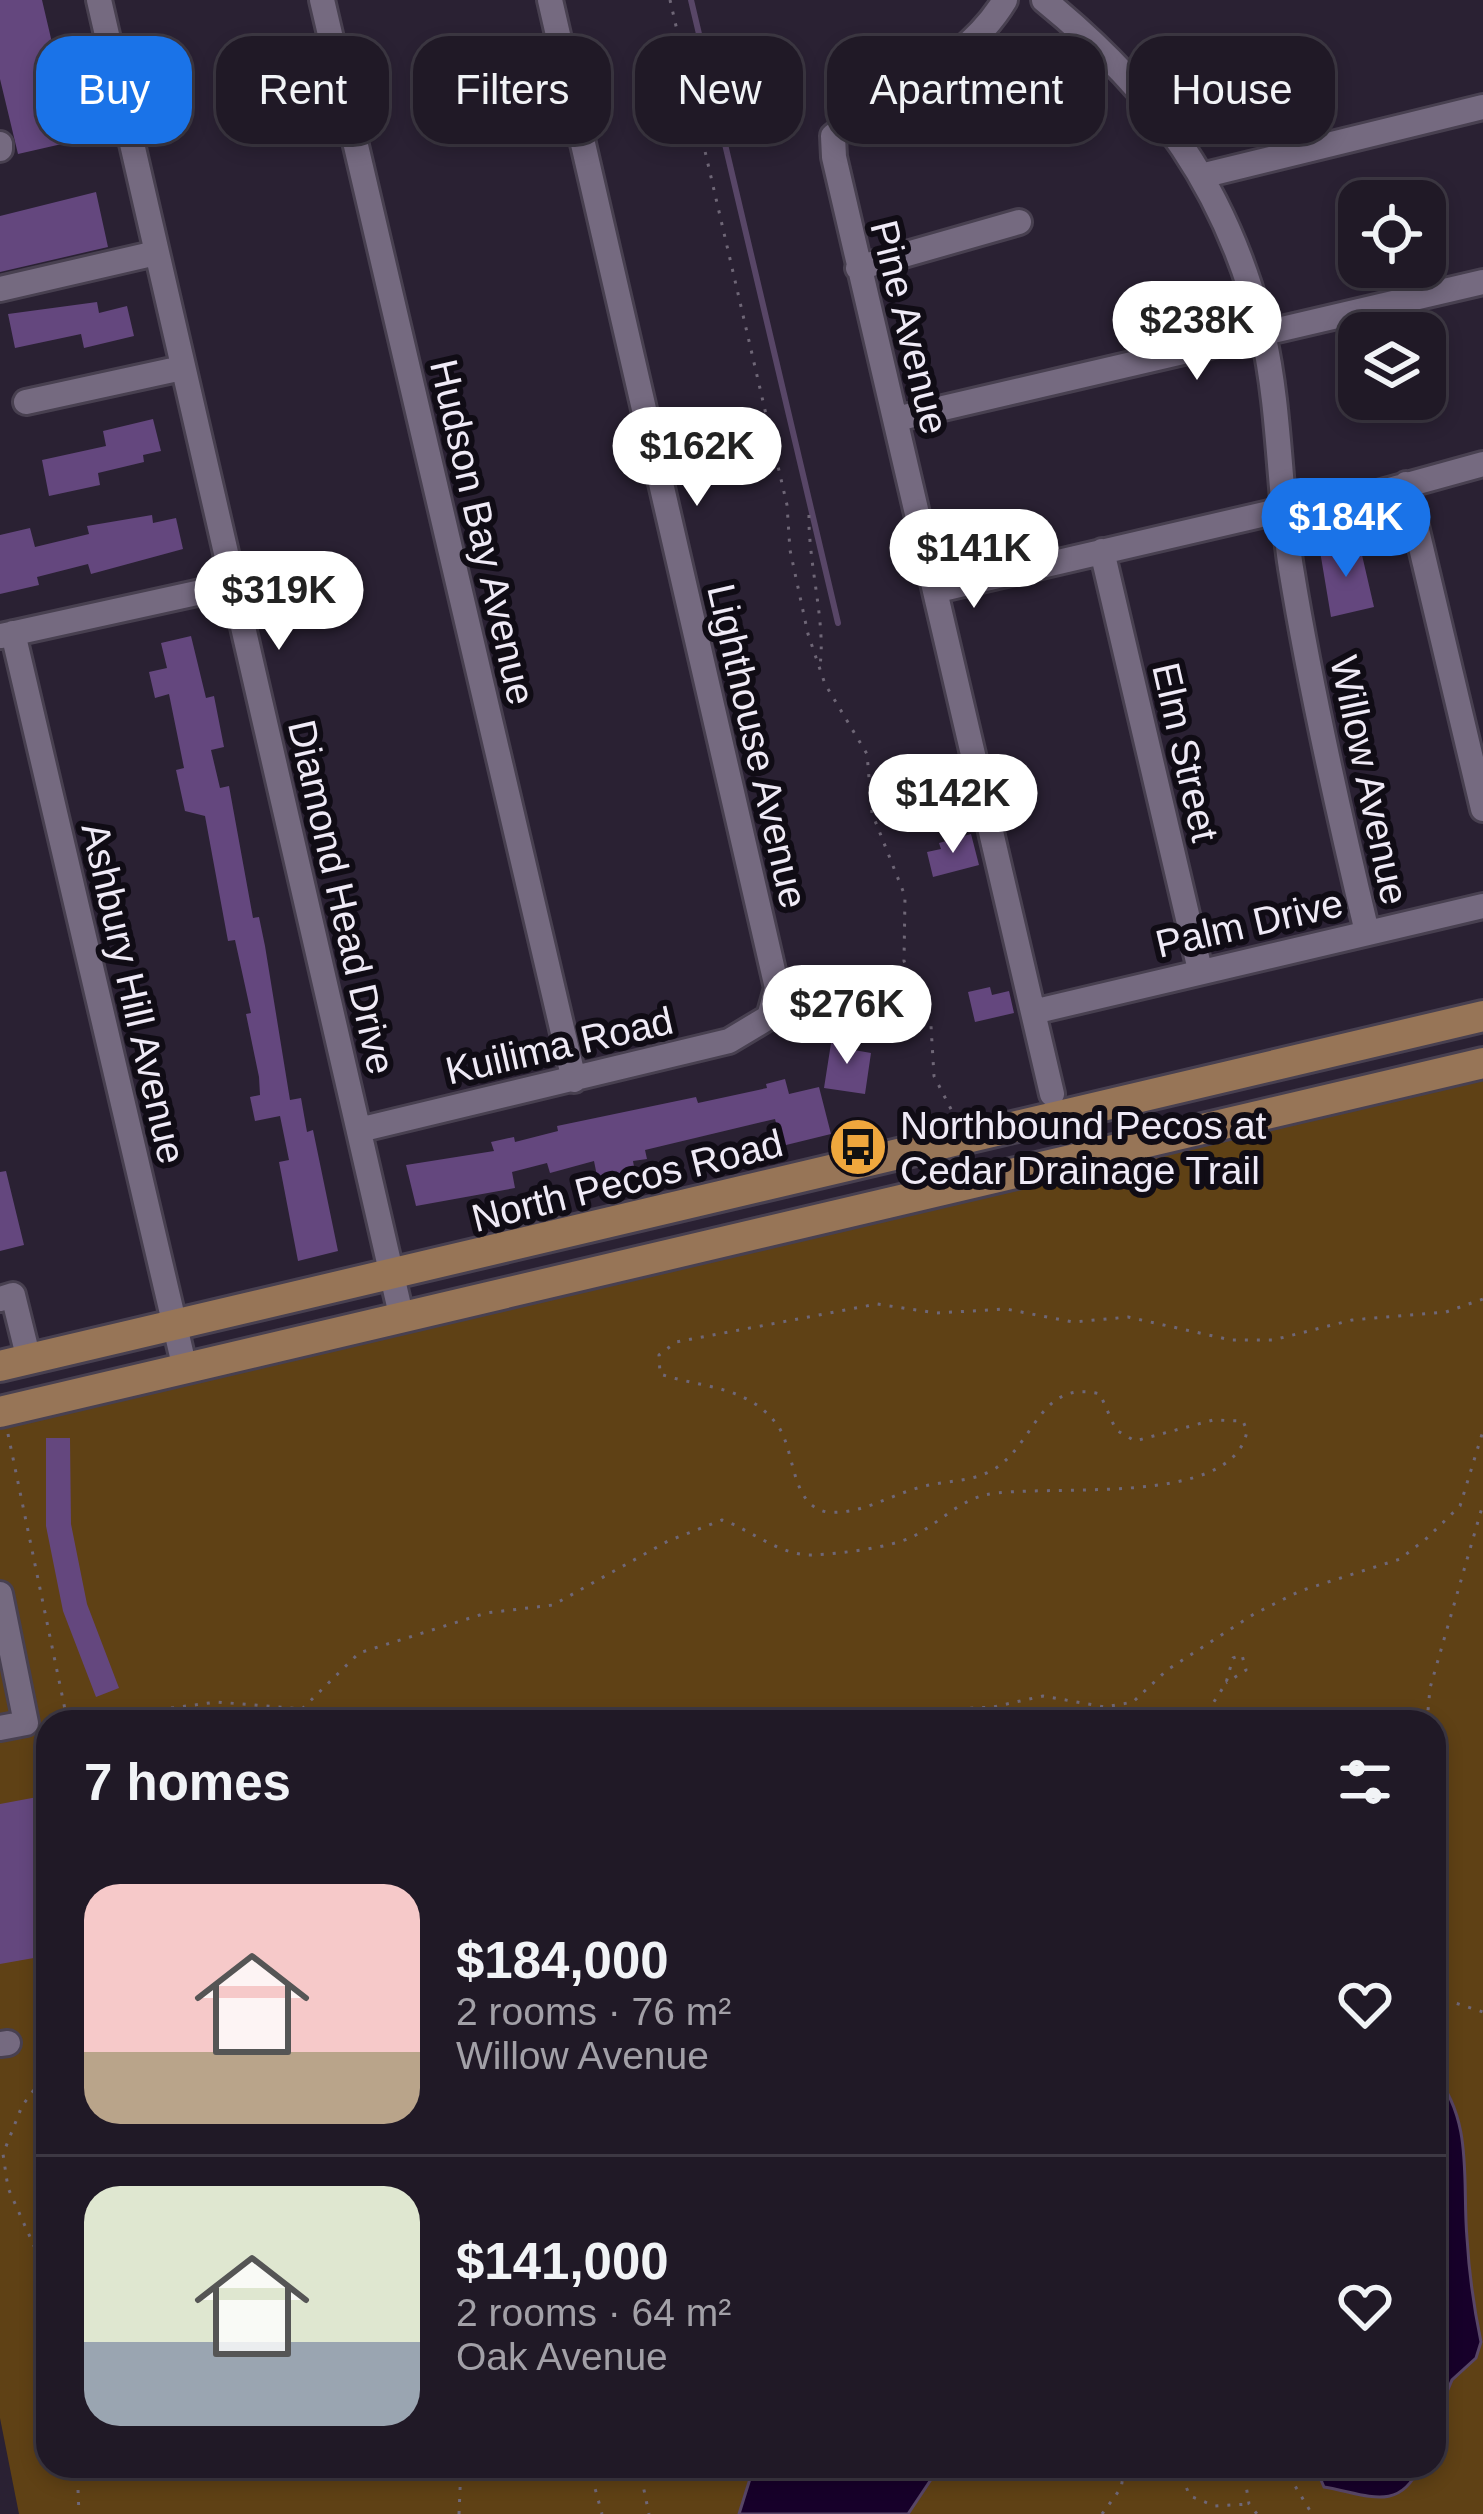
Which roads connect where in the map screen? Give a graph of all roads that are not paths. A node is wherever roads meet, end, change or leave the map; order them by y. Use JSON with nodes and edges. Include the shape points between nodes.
{"nodes":[{"id":1,"x":99,"y":0,"type":"edge"},
{"id":2,"x":322,"y":0,"type":"edge"},
{"id":3,"x":550,"y":0,"type":"edge"},
{"id":4,"x":1005,"y":0,"type":"edge"},
{"id":5,"x":1044,"y":0,"type":"edge"},
{"id":6,"x":1483,"y":107,"type":"edge"},
{"id":7,"x":1205,"y":175,"type":"junction"},
{"id":8,"x":1019,"y":222,"type":"dead end"},
{"id":9,"x":156,"y":253,"type":"junction"},
{"id":10,"x":858,"y":268,"type":"junction"},
{"id":11,"x":1483,"y":283,"type":"edge"},
{"id":12,"x":0,"y":289,"type":"edge"},
{"id":13,"x":1264,"y":337,"type":"junction"},
{"id":14,"x":182,"y":368,"type":"junction"},
{"id":15,"x":26,"y":402,"type":"dead end"},
{"id":16,"x":896,"y":419,"type":"junction"},
{"id":17,"x":1483,"y":464,"type":"edge"},
{"id":18,"x":1406,"y":484,"type":"junction"},
{"id":19,"x":1282,"y":510,"type":"junction"},
{"id":20,"x":1102,"y":550,"type":"junction"},
{"id":21,"x":233,"y":585,"type":"junction"},
{"id":22,"x":938,"y":590,"type":"junction"},
{"id":23,"x":7,"y":635,"type":"edge"},
{"id":24,"x":1483,"y":809,"type":"edge"},
{"id":25,"x":1483,"y":906,"type":"edge"},
{"id":26,"x":1367,"y":932,"type":"junction"},
{"id":27,"x":1200,"y":970,"type":"junction"},
{"id":28,"x":1033,"y":1012,"type":"junction"},
{"id":29,"x":1483,"y":1016,"type":"edge"},
{"id":30,"x":769,"y":1017,"type":"joint"},
{"id":31,"x":1483,"y":1063,"type":"edge"},
{"id":32,"x":574,"y":1080,"type":"junction"},
{"id":33,"x":1052,"y":1094,"type":"dead end"},
{"id":34,"x":359,"y":1130,"type":"junction"},
{"id":35,"x":393,"y":1277,"type":"junction"},
{"id":36,"x":0,"y":1299,"type":"edge"},
{"id":37,"x":402,"y":1319,"type":"junction"},
{"id":38,"x":176,"y":1326,"type":"junction"},
{"id":39,"x":15,"y":1363,"type":"edge"},
{"id":40,"x":185,"y":1369,"type":"junction"},
{"id":41,"x":3,"y":1421,"type":"edge"},
{"id":42,"x":0,"y":1594,"type":"edge"},
{"id":43,"x":0,"y":1728,"type":"edge"}],
"edges":[{"from":1,"to":9,"type":"street","name":"Diamond Head Drive"},
{"from":2,"to":32,"type":"street","name":"Hudson Bay Avenue"},
{"from":3,"to":30,"type":"street","name":"Lighthouse Avenue","via":[[777,988]]},
{"from":4,"to":10,"type":"street","name":"Pine Avenue","via":[[988,28],[926,81],[833,136]]},
{"from":5,"to":7,"type":"street","name":"Willow Avenue","via":[[1130,74]]},
{"from":6,"to":7,"type":"street"},
{"from":7,"to":13,"type":"street","name":"Willow Avenue"},
{"from":8,"to":10,"type":"street"},
{"from":9,"to":12,"type":"street"},
{"from":9,"to":14,"type":"street","name":"Diamond Head Drive"},
{"from":10,"to":16,"type":"street","name":"Pine Avenue"},
{"from":11,"to":13,"type":"street"},
{"from":13,"to":16,"type":"street"},
{"from":13,"to":19,"type":"street","name":"Willow Avenue"},
{"from":14,"to":15,"type":"street"},
{"from":14,"to":21,"type":"street","name":"Diamond Head Drive"},
{"from":16,"to":22,"type":"street","name":"Pine Avenue"},
{"from":17,"to":18,"type":"street"},
{"from":18,"to":19,"type":"street","via":[[1331,506]]},
{"from":18,"to":24,"type":"street"},
{"from":19,"to":20,"type":"street"},
{"from":19,"to":26,"type":"street","name":"Willow Avenue","via":[[1313,703]]},
{"from":20,"to":22,"type":"street"},
{"from":20,"to":27,"type":"street","name":"Elm Street"},
{"from":21,"to":23,"type":"street"},
{"from":21,"to":34,"type":"street","name":"Diamond Head Drive"},
{"from":22,"to":28,"type":"street","name":"Pine Avenue"},
{"from":23,"to":38,"type":"street","name":"Ashbury Hill Avenue"},
{"from":25,"to":26,"type":"street","name":"Palm Drive"},
{"from":26,"to":27,"type":"street","name":"Palm Drive"},
{"from":27,"to":28,"type":"street","name":"Palm Drive"},
{"from":28,"to":33,"type":"street","name":"Pine Avenue"},
{"from":29,"to":35,"type":"main road","name":"North Pecos Road"},
{"from":30,"to":32,"type":"street","name":"Kuilima Road","via":[[729,1041]]},
{"from":31,"to":37,"type":"main road","name":"North Pecos Road"},
{"from":32,"to":34,"type":"street","name":"Kuilima Road"},
{"from":34,"to":35,"type":"street","name":"Diamond Head Drive"},
{"from":35,"to":37,"type":"street","name":"Diamond Head Drive"},
{"from":35,"to":38,"type":"main road","name":"North Pecos Road"},
{"from":36,"to":39,"type":"street","via":[[14,1295]]},
{"from":37,"to":40,"type":"main road","name":"North Pecos Road"},
{"from":38,"to":39,"type":"main road","name":"North Pecos Road"},
{"from":38,"to":40,"type":"street","name":"Ashbury Hill Avenue"},
{"from":40,"to":41,"type":"main road","name":"North Pecos Road"},
{"from":42,"to":43,"type":"street","via":[[26,1723]]}]}
